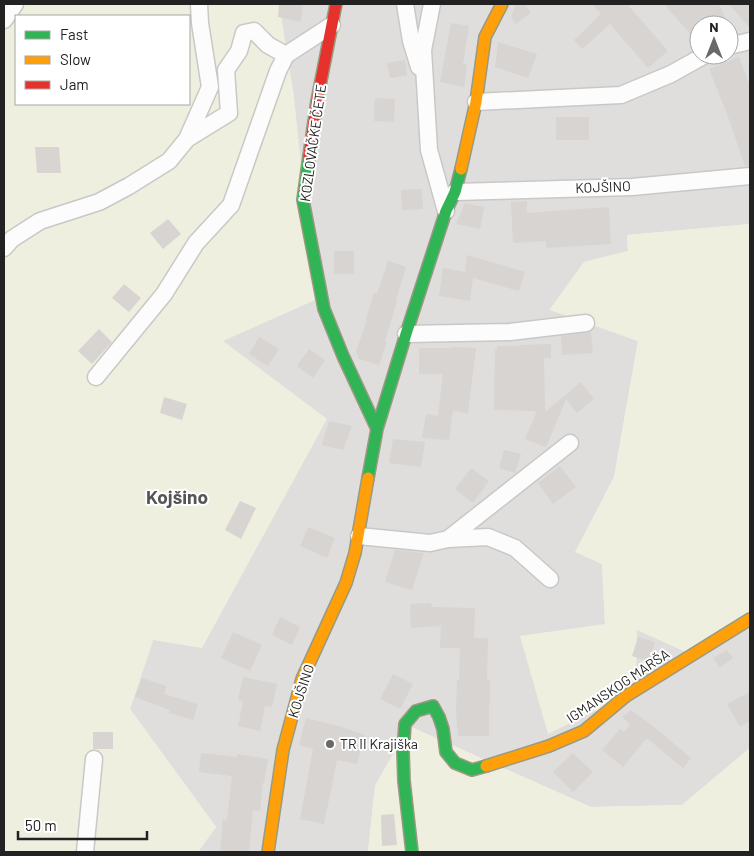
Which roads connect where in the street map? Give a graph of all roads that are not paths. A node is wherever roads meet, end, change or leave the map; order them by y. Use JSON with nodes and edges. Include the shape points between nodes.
{"nodes":[{"id":1,"x":15,"y":4,"type":"edge"},
{"id":2,"x":198,"y":4,"type":"edge"},
{"id":3,"x":336,"y":4,"type":"edge"},
{"id":4,"x":405,"y":4,"type":"edge"},
{"id":5,"x":432,"y":4,"type":"edge"},
{"id":6,"x":502,"y":4,"type":"edge"},
{"id":7,"x":4,"y":20,"type":"edge"},
{"id":8,"x":332,"y":25,"type":"junction"},
{"id":9,"x":286,"y":55,"type":"junction"},
{"id":10,"x":689,"y":64,"type":"edge"},
{"id":11,"x":424,"y":83,"type":"junction"},
{"id":12,"x":476,"y":102,"type":"junction"},
{"id":13,"x":188,"y":139,"type":"junction"},
{"id":14,"x":750,"y":176,"type":"edge"},
{"id":15,"x":455,"y":192,"type":"junction"},
{"id":16,"x":446,"y":211,"type":"junction"},
{"id":17,"x":4,"y":248,"type":"edge"},
{"id":18,"x":586,"y":323,"type":"dead end"},
{"id":19,"x":406,"y":334,"type":"junction"},
{"id":20,"x":96,"y":377,"type":"dead end"},
{"id":21,"x":377,"y":429,"type":"junction"},
{"id":22,"x":570,"y":443,"type":"dead end"},
{"id":23,"x":359,"y":536,"type":"junction"},
{"id":24,"x":448,"y":538,"type":"junction"},
{"id":25,"x":550,"y":579,"type":"dead end"},
{"id":26,"x":750,"y":619,"type":"edge"},
{"id":27,"x":94,"y":759,"type":"dead end"},
{"id":28,"x":85,"y":852,"type":"edge"},
{"id":29,"x":268,"y":852,"type":"edge"},
{"id":30,"x":412,"y":852,"type":"edge"}],
"edges":[{"from":1,"to":7,"type":"street"},
{"from":2,"to":13,"type":"street","via":[[210,88]]},
{"from":3,"to":8,"type":"street","name":"KOZLOVAČKE ČETE"},
{"from":4,"to":11,"type":"street","via":[[411,41]]},
{"from":5,"to":11,"type":"street","via":[[423,50]]},
{"from":6,"to":12,"type":"street","name":"KOJŠINO","via":[[485,37]]},
{"from":8,"to":9,"type":"street"},
{"from":8,"to":21,"type":"street","name":"KOZLOVAČKE ČETE","via":[[303,200],[324,309]]},
{"from":9,"to":13,"type":"street","via":[[268,45],[254,31],[244,33],[239,51],[226,70],[229,113]]},
{"from":9,"to":20,"type":"street","via":[[231,205],[196,244],[164,294]]},
{"from":10,"to":12,"type":"street","via":[[620,95]]},
{"from":11,"to":16,"type":"street","via":[[430,150]]},
{"from":12,"to":15,"type":"street","name":"KOJŠINO"},
{"from":13,"to":17,"type":"street","via":[[169,161],[129,186],[99,202],[40,221]]},
{"from":14,"to":15,"type":"street","name":"KOJŠINO","via":[[632,187]]},
{"from":15,"to":16,"type":"street","name":"KOJŠINO"},
{"from":16,"to":19,"type":"street","name":"KOJŠINO"},
{"from":18,"to":19,"type":"street","via":[[510,332]]},
{"from":19,"to":21,"type":"street","name":"KOJŠINO"},
{"from":21,"to":23,"type":"street","name":"KOJŠINO"},
{"from":22,"to":24,"type":"street"},
{"from":23,"to":24,"type":"street","via":[[430,543]]},
{"from":23,"to":29,"type":"street","name":"KOJŠINO","via":[[346,583],[302,679],[283,750]]},
{"from":24,"to":25,"type":"street","via":[[488,537],[515,548]]},
{"from":26,"to":30,"type":"street","name":"IGMANSKOG MARŠA","via":[[626,696],[584,731],[549,746],[472,770],[456,763],[446,752],[440,717],[433,706],[416,711],[405,724],[403,752]]},
{"from":27,"to":28,"type":"street"}]}
